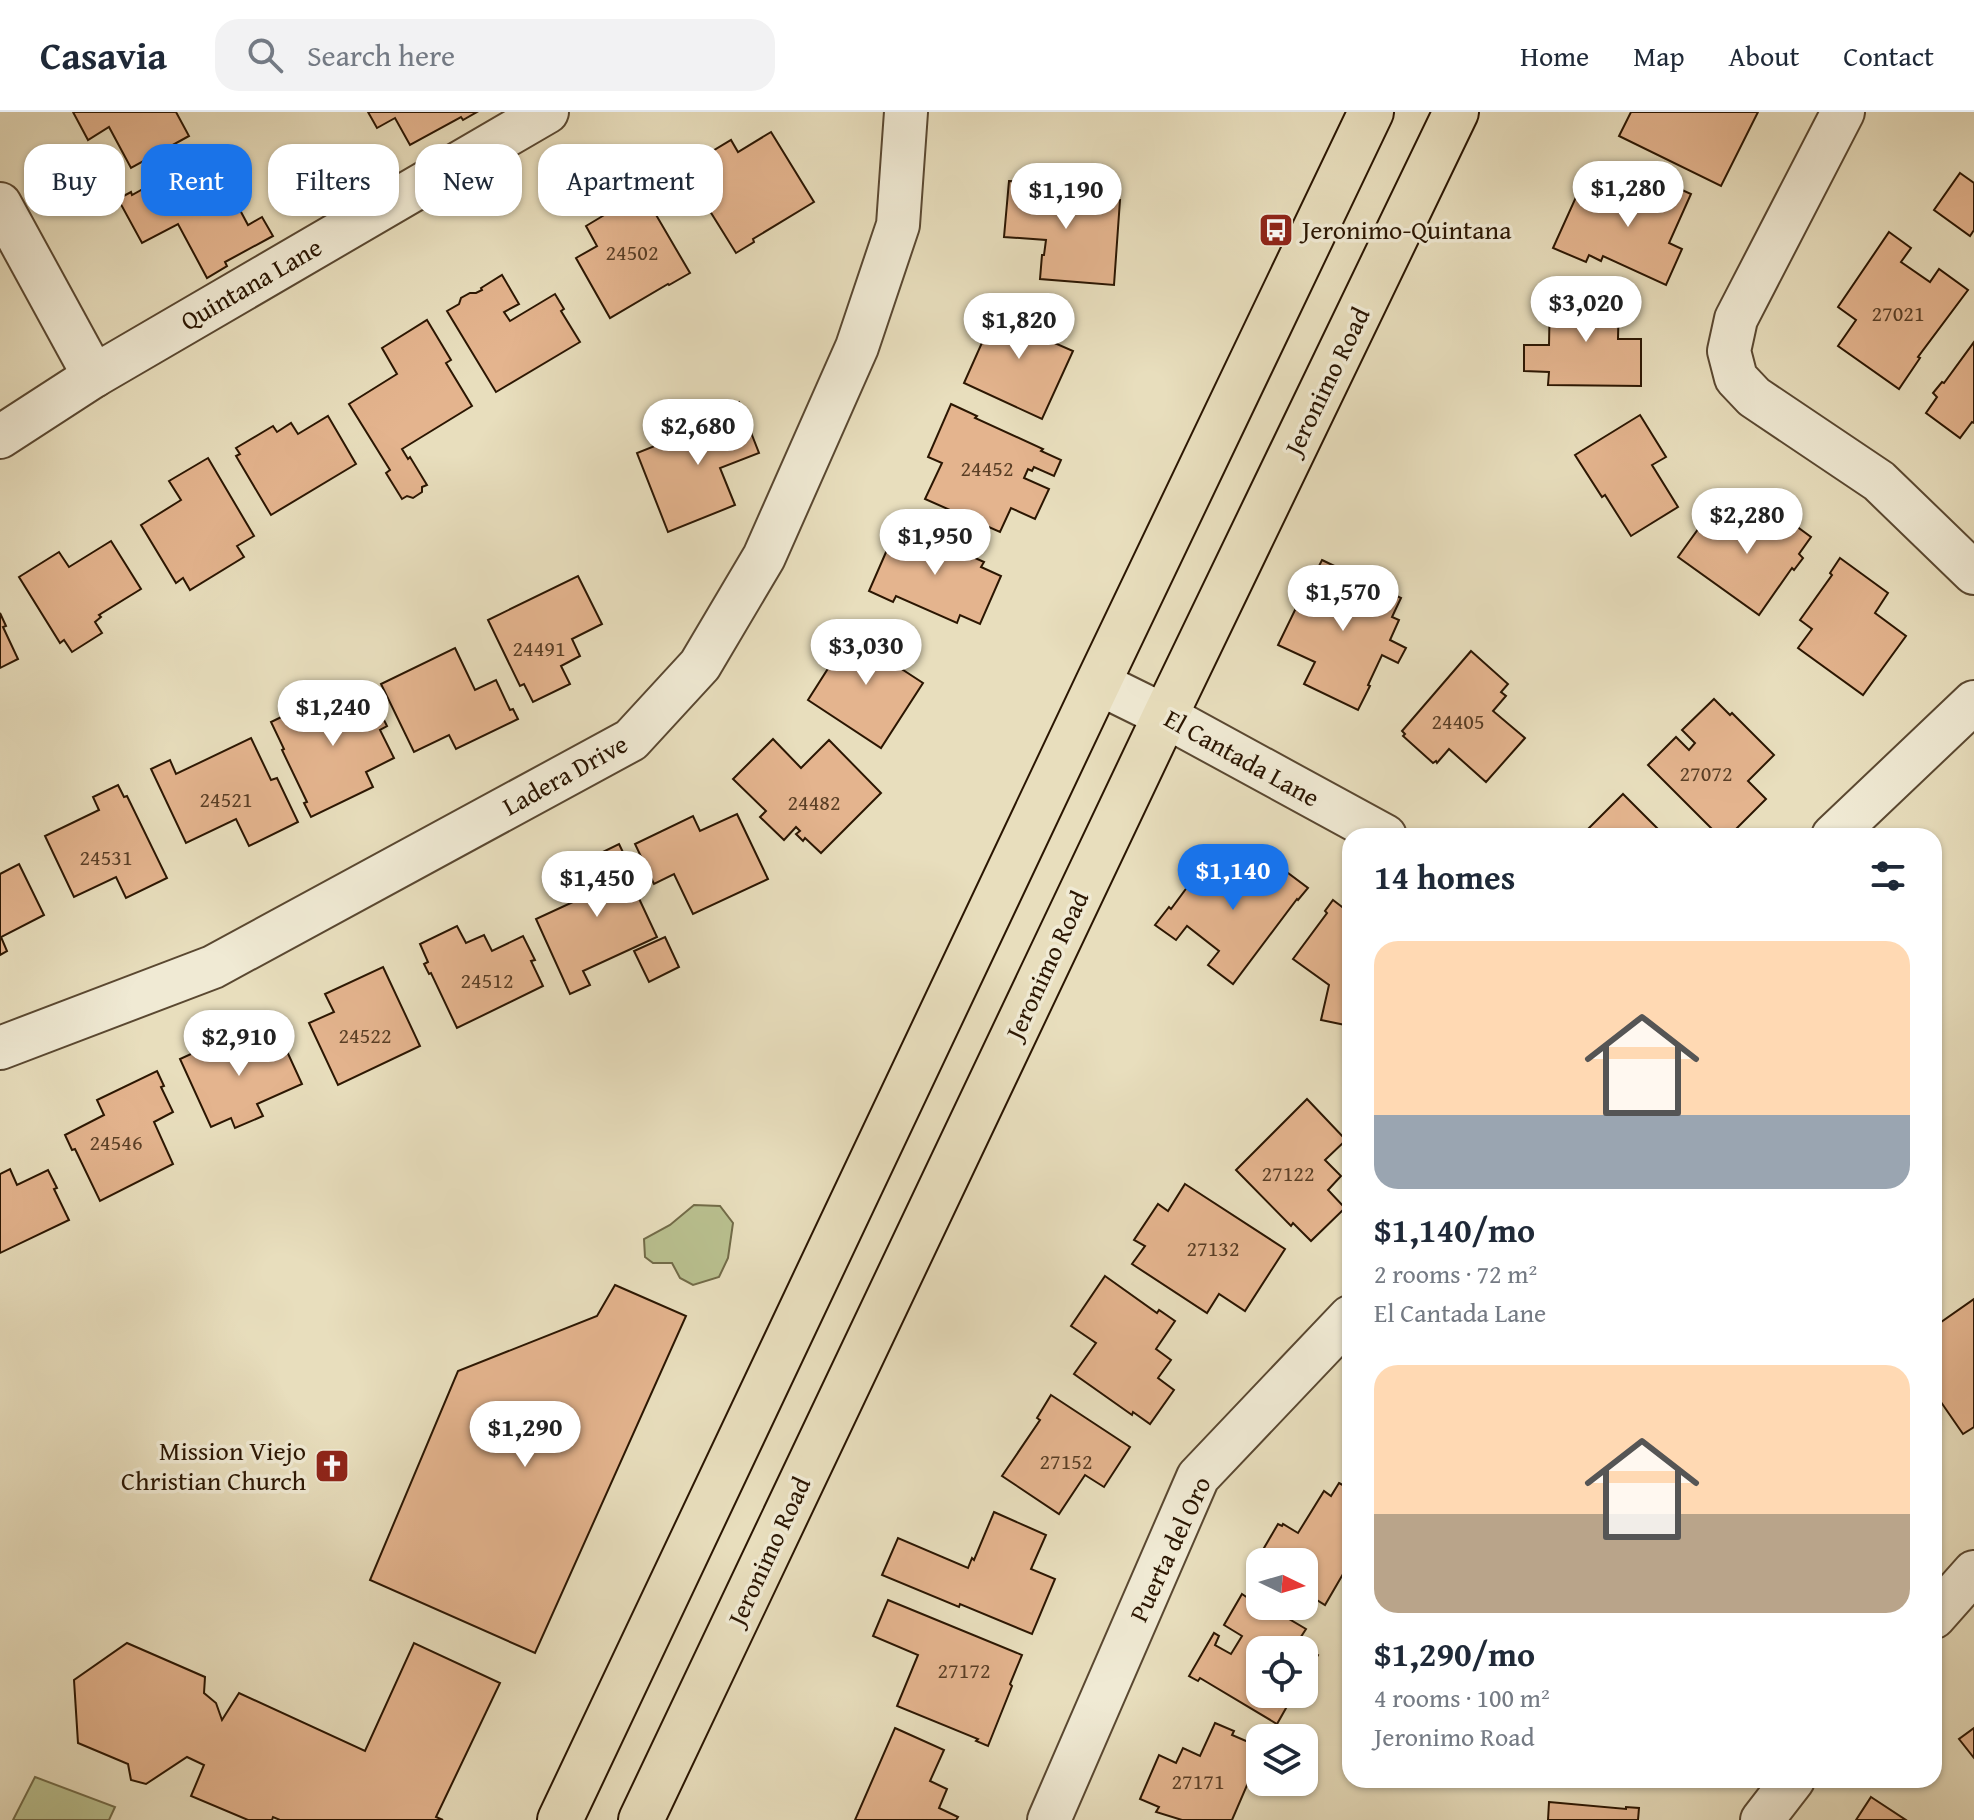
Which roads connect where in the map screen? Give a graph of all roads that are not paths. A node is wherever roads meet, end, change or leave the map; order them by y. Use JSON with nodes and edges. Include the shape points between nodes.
{"nodes":[{"id":1,"x":547,"y":112,"type":"edge"},
{"id":2,"x":906,"y":112,"type":"edge"},
{"id":3,"x":1371,"y":112,"type":"edge"},
{"id":4,"x":1456,"y":112,"type":"edge"},
{"id":5,"x":1843,"y":112,"type":"edge"},
{"id":6,"x":0,"y":204,"type":"edge"},
{"id":7,"x":94,"y":376,"type":"junction"},
{"id":8,"x":0,"y":437,"type":"edge"},
{"id":9,"x":1974,"y":573,"type":"edge"},
{"id":10,"x":1098,"y":683,"type":"junction"},
{"id":11,"x":1974,"y":702,"type":"edge"},
{"id":12,"x":1165,"y":716,"type":"junction"},
{"id":13,"x":1370,"y":828,"type":"edge"},
{"id":14,"x":1841,"y":828,"type":"edge"},
{"id":15,"x":0,"y":1048,"type":"edge"},
{"id":16,"x":1342,"y":1325,"type":"edge"},
{"id":17,"x":1974,"y":1572,"type":"edge"},
{"id":18,"x":1942,"y":1608,"type":"edge"},
{"id":19,"x":1787,"y":1788,"type":"edge"},
{"id":20,"x":560,"y":1820,"type":"edge"},
{"id":21,"x":641,"y":1820,"type":"edge"},
{"id":22,"x":1049,"y":1820,"type":"edge"},
{"id":23,"x":1762,"y":1820,"type":"edge"}],
"edges":[{"from":1,"to":7,"type":"street","name":"Quintana Lane"},
{"from":2,"to":15,"type":"street","name":"Ladera Drive","via":[[898,225],[857,347],[764,557],[700,665],[631,740],[213,967]]},
{"from":3,"to":10,"type":"main road"},
{"from":4,"to":12,"type":"main road","name":"Jeronimo Road"},
{"from":5,"to":9,"type":"street","via":[[1736,319],[1729,351],[1736,378],[1754,397],[1879,481]]},
{"from":6,"to":7,"type":"street"},
{"from":7,"to":8,"type":"street","name":"Quintana Lane"},
{"from":10,"to":12,"type":"street","name":"El Cantada Lane"},
{"from":10,"to":20,"type":"main road"},
{"from":11,"to":14,"type":"street"},
{"from":12,"to":13,"type":"street","name":"El Cantada Lane"},
{"from":12,"to":21,"type":"main road","name":"Jeronimo Road"},
{"from":16,"to":22,"type":"street","name":"Puerta del Oro","via":[[1198,1477]]},
{"from":17,"to":18,"type":"street"},
{"from":19,"to":23,"type":"street"}]}
